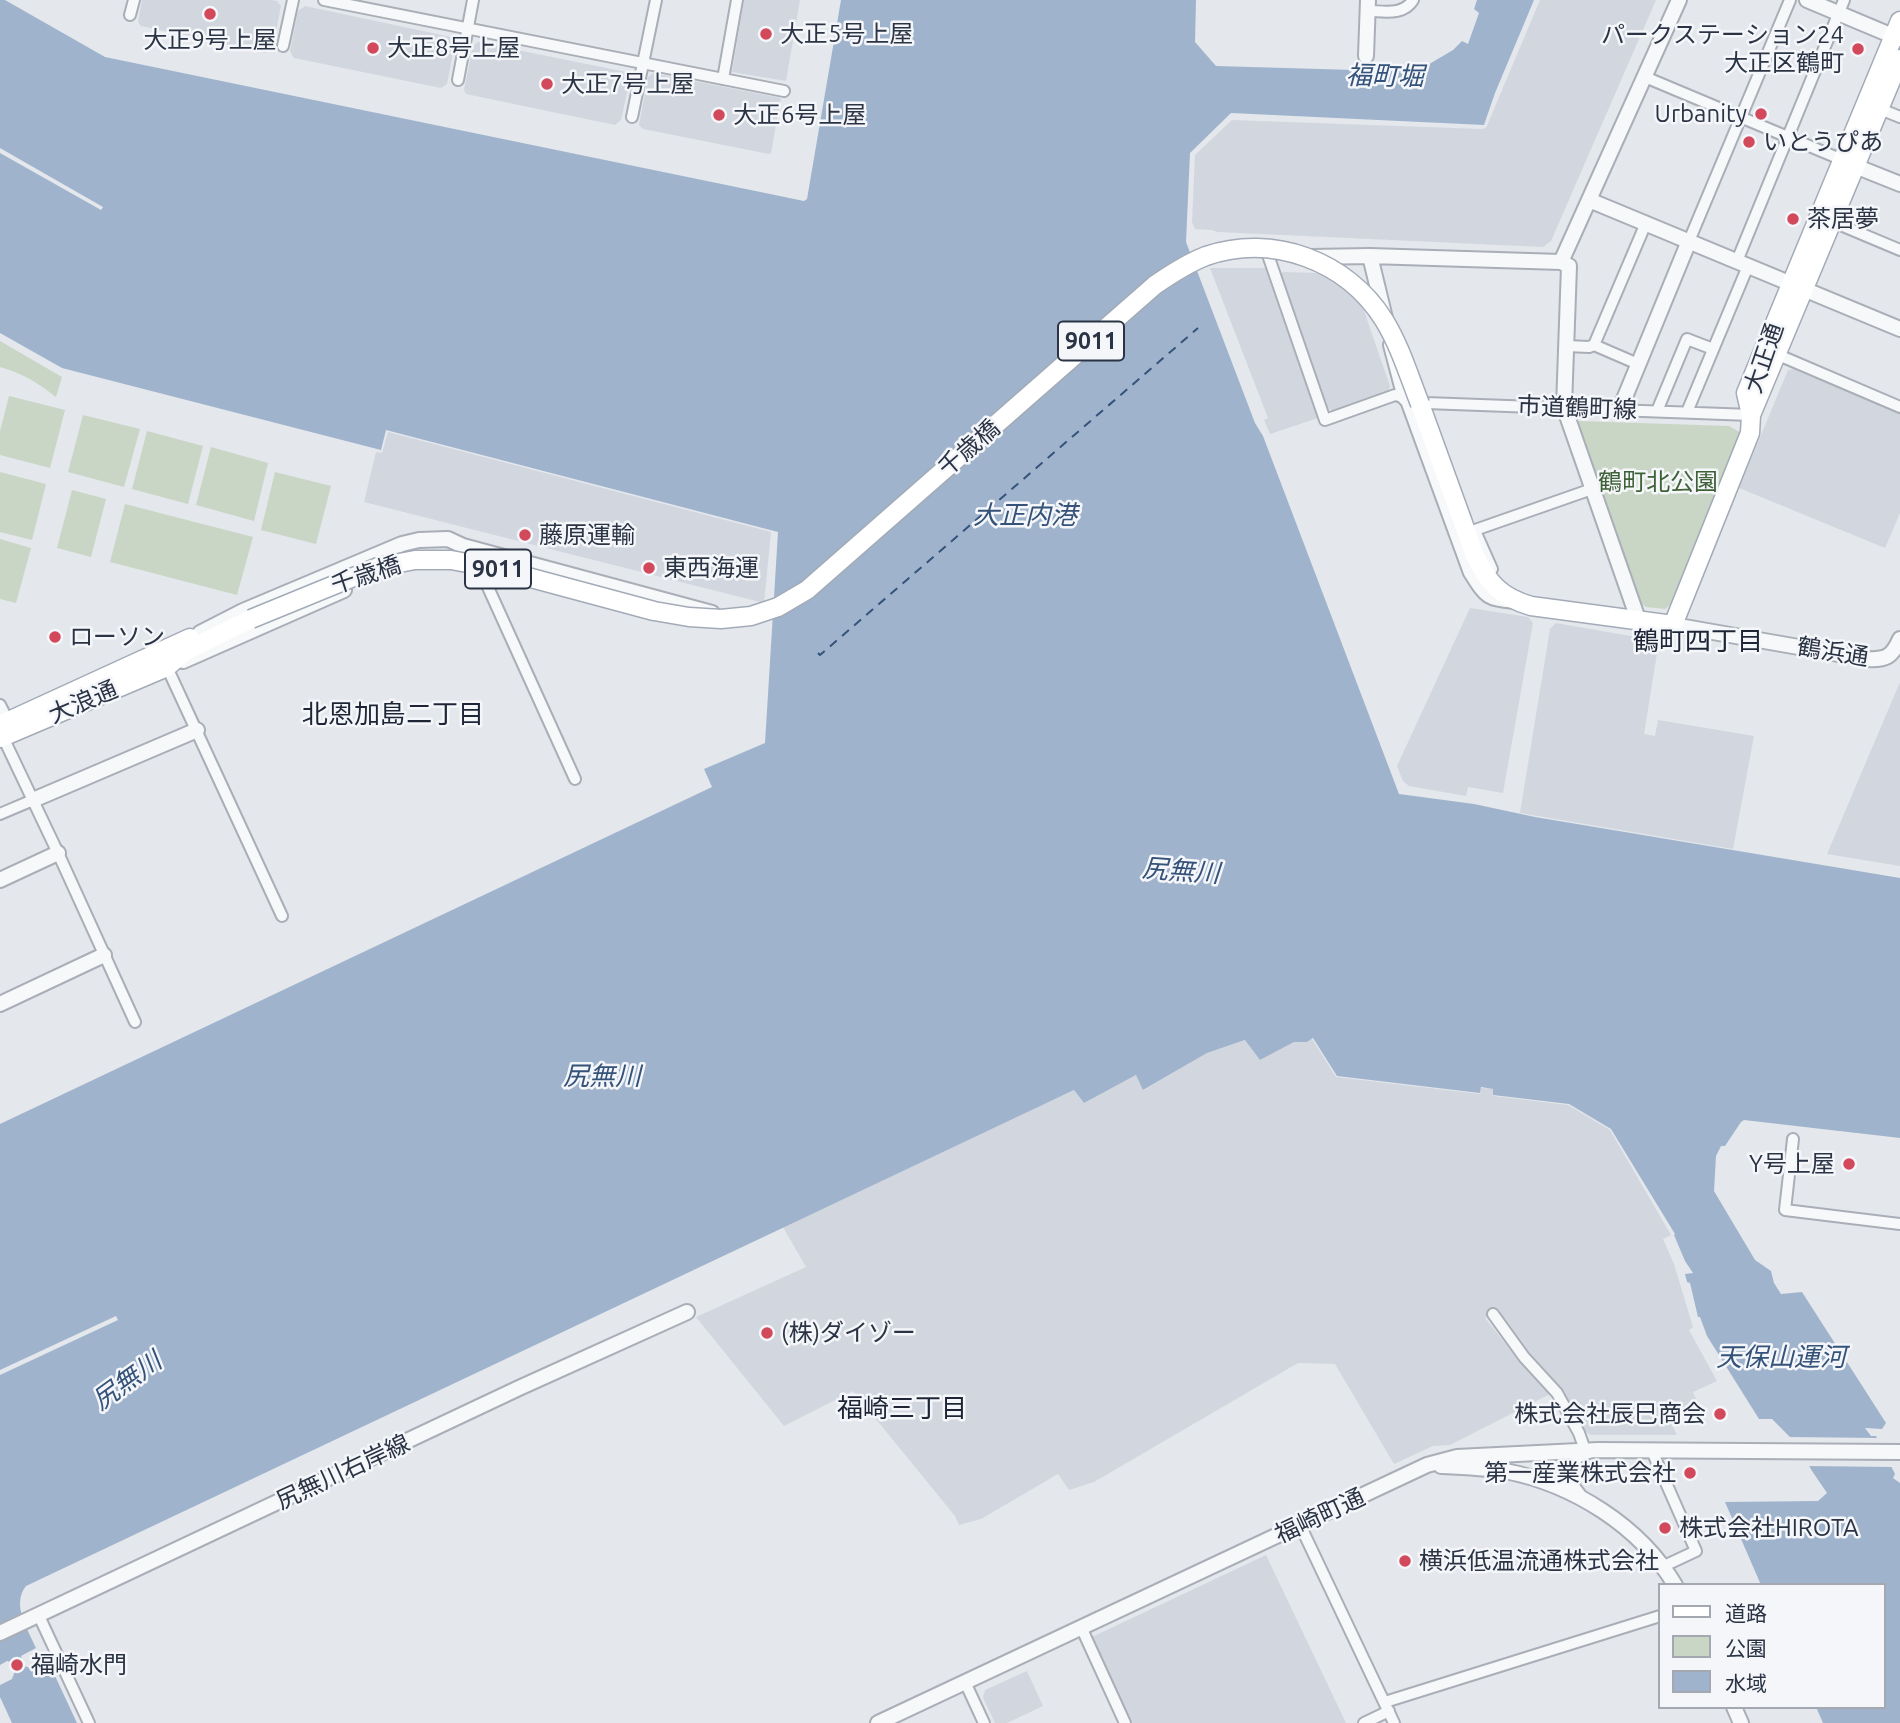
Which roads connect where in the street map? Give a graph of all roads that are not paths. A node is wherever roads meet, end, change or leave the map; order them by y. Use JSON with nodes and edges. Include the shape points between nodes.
{"nodes":[{"id":1,"x":134,"y":0,"type":"edge"},
{"id":2,"x":293,"y":0,"type":"edge"},
{"id":3,"x":324,"y":0,"type":"edge"},
{"id":4,"x":473,"y":0,"type":"edge"},
{"id":5,"x":656,"y":0,"type":"edge"},
{"id":6,"x":737,"y":0,"type":"edge"},
{"id":7,"x":1413,"y":0,"type":"edge"},
{"id":8,"x":1679,"y":0,"type":"edge"},
{"id":9,"x":1790,"y":0,"type":"edge"},
{"id":10,"x":1807,"y":0,"type":"edge"},
{"id":11,"x":1368,"y":6,"type":"edge"},
{"id":12,"x":1841,"y":7,"type":"edge"},
{"id":13,"x":130,"y":15,"type":"dead end"},
{"id":14,"x":467,"y":28,"type":"junction"},
{"id":15,"x":1898,"y":32,"type":"edge"},
{"id":16,"x":283,"y":46,"type":"dead end"},
{"id":17,"x":1366,"y":56,"type":"dead end"},
{"id":18,"x":1900,"y":59,"type":"edge"},
{"id":19,"x":644,"y":63,"type":"junction"},
{"id":20,"x":1645,"y":77,"type":"junction"},
{"id":21,"x":723,"y":79,"type":"junction"},
{"id":22,"x":458,"y":80,"type":"dead end"},
{"id":23,"x":784,"y":91,"type":"dead end"},
{"id":24,"x":1880,"y":109,"type":"junction"},
{"id":25,"x":632,"y":117,"type":"dead end"},
{"id":26,"x":1741,"y":117,"type":"junction"},
{"id":27,"x":1900,"y":117,"type":"edge"},
{"id":28,"x":1788,"y":137,"type":"junction"},
{"id":29,"x":1849,"y":163,"type":"junction"},
{"id":30,"x":1900,"y":184,"type":"edge"},
{"id":31,"x":1589,"y":200,"type":"junction"},
{"id":32,"x":1831,"y":221,"type":"junction"},
{"id":33,"x":1646,"y":223,"type":"junction"},
{"id":34,"x":1689,"y":241,"type":"junction"},
{"id":35,"x":1900,"y":250,"type":"edge"},
{"id":36,"x":1268,"y":255,"type":"joint"},
{"id":37,"x":1370,"y":256,"type":"junction"},
{"id":38,"x":1561,"y":262,"type":"junction"},
{"id":39,"x":1742,"y":263,"type":"junction"},
{"id":40,"x":1797,"y":286,"type":"junction"},
{"id":41,"x":1900,"y":329,"type":"edge"},
{"id":42,"x":1594,"y":345,"type":"junction"},
{"id":43,"x":1567,"y":346,"type":"junction"},
{"id":44,"x":1713,"y":349,"type":"junction"},
{"id":45,"x":1776,"y":354,"type":"junction"},
{"id":46,"x":1638,"y":364,"type":"junction"},
{"id":47,"x":1405,"y":398,"type":"junction"},
{"id":48,"x":1426,"y":403,"type":"junction"},
{"id":49,"x":1564,"y":407,"type":"junction"},
{"id":50,"x":1900,"y":407,"type":"edge"},
{"id":51,"x":1620,"y":409,"type":"junction"},
{"id":52,"x":1657,"y":411,"type":"junction"},
{"id":53,"x":1687,"y":412,"type":"junction"},
{"id":54,"x":1751,"y":415,"type":"junction"},
{"id":55,"x":1592,"y":489,"type":"junction"},
{"id":56,"x":1475,"y":530,"type":"junction"},
{"id":57,"x":402,"y":544,"type":"junction"},
{"id":58,"x":467,"y":547,"type":"junction"},
{"id":59,"x":400,"y":565,"type":"junction"},
{"id":60,"x":1492,"y":577,"type":"junction"},
{"id":61,"x":1520,"y":603,"type":"junction"},
{"id":62,"x":1638,"y":619,"type":"junction"},
{"id":63,"x":1672,"y":625,"type":"junction"},
{"id":64,"x":757,"y":626,"type":"dead end"},
{"id":65,"x":227,"y":631,"type":"junction"},
{"id":66,"x":200,"y":633,"type":"junction"},
{"id":67,"x":1900,"y":639,"type":"edge"},
{"id":68,"x":164,"y":660,"type":"junction"},
{"id":69,"x":3,"y":727,"type":"edge"},
{"id":70,"x":197,"y":730,"type":"junction"},
{"id":71,"x":575,"y":779,"type":"dead end"},
{"id":72,"x":33,"y":800,"type":"junction"},
{"id":73,"x":0,"y":814,"type":"edge"},
{"id":74,"x":58,"y":852,"type":"junction"},
{"id":75,"x":0,"y":880,"type":"edge"},
{"id":76,"x":282,"y":916,"type":"dead end"},
{"id":77,"x":104,"y":955,"type":"junction"},
{"id":78,"x":0,"y":1004,"type":"edge"},
{"id":79,"x":135,"y":1022,"type":"dead end"},
{"id":80,"x":1793,"y":1139,"type":"dead end"},
{"id":81,"x":1900,"y":1224,"type":"edge"},
{"id":82,"x":687,"y":1312,"type":"dead end"},
{"id":83,"x":1493,"y":1314,"type":"dead end"},
{"id":84,"x":1591,"y":1450,"type":"junction"},
{"id":85,"x":1652,"y":1451,"type":"junction"},
{"id":86,"x":1893,"y":1452,"type":"edge"},
{"id":87,"x":1427,"y":1465,"type":"junction"},
{"id":88,"x":1584,"y":1500,"type":"junction"},
{"id":89,"x":1300,"y":1525,"type":"junction"},
{"id":90,"x":1664,"y":1566,"type":"junction"},
{"id":91,"x":1674,"y":1583,"type":"edge"},
{"id":92,"x":1658,"y":1617,"type":"edge"},
{"id":93,"x":35,"y":1618,"type":"junction"},
{"id":94,"x":1081,"y":1627,"type":"junction"},
{"id":95,"x":0,"y":1633,"type":"edge"},
{"id":96,"x":965,"y":1682,"type":"junction"},
{"id":97,"x":1387,"y":1707,"type":"junction"},
{"id":98,"x":89,"y":1723,"type":"edge"},
{"id":99,"x":878,"y":1723,"type":"edge"},
{"id":100,"x":984,"y":1723,"type":"edge"},
{"id":101,"x":1125,"y":1723,"type":"edge"},
{"id":102,"x":1364,"y":1723,"type":"edge"},
{"id":103,"x":1394,"y":1723,"type":"edge"}],
"edges":[{"from":1,"to":13,"type":"street"},
{"from":2,"to":16,"type":"street"},
{"from":3,"to":14,"type":"street"},
{"from":4,"to":14,"type":"street"},
{"from":5,"to":19,"type":"street"},
{"from":6,"to":21,"type":"street"},
{"from":7,"to":11,"type":"street","via":[[1397,12]]},
{"from":8,"to":20,"type":"street"},
{"from":9,"to":26,"type":"street"},
{"from":10,"to":12,"type":"street"},
{"from":11,"to":17,"type":"street"},
{"from":12,"to":15,"type":"street"},
{"from":12,"to":28,"type":"street"},
{"from":14,"to":19,"type":"street"},
{"from":14,"to":22,"type":"street"},
{"from":15,"to":29,"type":"main road","name":"大正通"},
{"from":18,"to":24,"type":"main road","name":"大正通"},
{"from":19,"to":21,"type":"street"},
{"from":19,"to":25,"type":"street"},
{"from":20,"to":26,"type":"street"},
{"from":20,"to":31,"type":"street"},
{"from":21,"to":23,"type":"street"},
{"from":24,"to":27,"type":"street"},
{"from":24,"to":29,"type":"main road","name":"大正通"},
{"from":26,"to":28,"type":"street"},
{"from":26,"to":34,"type":"street"},
{"from":28,"to":29,"type":"street"},
{"from":28,"to":39,"type":"street"},
{"from":29,"to":30,"type":"street"},
{"from":29,"to":32,"type":"main road","name":"大正通"},
{"from":29,"to":40,"type":"main road","name":"大正通"},
{"from":31,"to":33,"type":"street"},
{"from":31,"to":38,"type":"street"},
{"from":32,"to":35,"type":"street"},
{"from":32,"to":40,"type":"main road","name":"大正通"},
{"from":33,"to":34,"type":"street"},
{"from":33,"to":42,"type":"street"},
{"from":34,"to":39,"type":"street"},
{"from":34,"to":46,"type":"street"},
{"from":36,"to":37,"type":"street"},
{"from":36,"to":47,"type":"street","via":[[1325,420],[1395,395]]},
{"from":37,"to":38,"type":"street"},
{"from":37,"to":47,"type":"street"},
{"from":38,"to":43,"type":"street","via":[[1569,266]]},
{"from":39,"to":40,"type":"street"},
{"from":39,"to":44,"type":"street"},
{"from":40,"to":41,"type":"street"},
{"from":40,"to":45,"type":"main road","name":"大正通"},
{"from":40,"to":54,"type":"main road","name":"大正通","via":[[1746,393]]},
{"from":42,"to":43,"type":"street"},
{"from":42,"to":46,"type":"street"},
{"from":43,"to":49,"type":"street"},
{"from":44,"to":52,"type":"street","via":[[1687,339]]},
{"from":44,"to":53,"type":"street"},
{"from":45,"to":50,"type":"street"},
{"from":45,"to":54,"type":"main road","name":"大正通"},
{"from":46,"to":51,"type":"street"},
{"from":47,"to":48,"type":"street","name":"市道鶴町線"},
{"from":47,"to":61,"type":"street","via":[[1469,573],[1492,601]]},
{"from":48,"to":49,"type":"street","name":"市道鶴町線"},
{"from":48,"to":56,"type":"street"},
{"from":49,"to":51,"type":"street","name":"市道鶴町線"},
{"from":49,"to":55,"type":"street"},
{"from":51,"to":52,"type":"street","name":"市道鶴町線"},
{"from":52,"to":53,"type":"street","name":"市道鶴町線"},
{"from":53,"to":54,"type":"street","name":"市道鶴町線"},
{"from":54,"to":63,"type":"main road","via":[[1750,433]]},
{"from":55,"to":56,"type":"street"},
{"from":55,"to":62,"type":"street"},
{"from":56,"to":60,"type":"street"},
{"from":57,"to":58,"type":"street","via":[[448,539]]},
{"from":57,"to":59,"type":"street"},
{"from":57,"to":66,"type":"street"},
{"from":58,"to":59,"type":"street"},
{"from":58,"to":64,"type":"street"},
{"from":58,"to":71,"type":"street"},
{"from":59,"to":68,"type":"street"},
{"from":60,"to":61,"type":"main road"},
{"from":60,"to":65,"type":"main road","name":"千歳橋","number":"9011","bridge":true,"via":[[1481,569],[1474,553],[1405,361],[1383,319],[1364,294],[1337,272],[1301,254],[1249,248],[1206,257],[1154,285],[807,590],[778,607],[735,618],[672,615],[494,568],[451,560],[415,560],[378,567]]},
{"from":61,"to":62,"type":"main road"},
{"from":62,"to":63,"type":"main road"},
{"from":63,"to":67,"type":"street","name":"鶴浜通","via":[[1882,660],[1895,651]]},
{"from":65,"to":66,"type":"main road"},
{"from":65,"to":68,"type":"main road","name":"千歳橋"},
{"from":66,"to":68,"type":"main road"},
{"from":68,"to":69,"type":"main road","name":"大浪通"},
{"from":68,"to":70,"type":"street"},
{"from":69,"to":72,"type":"street"},
{"from":70,"to":72,"type":"street"},
{"from":70,"to":76,"type":"street"},
{"from":72,"to":73,"type":"street"},
{"from":72,"to":74,"type":"street"},
{"from":74,"to":75,"type":"street"},
{"from":74,"to":77,"type":"street"},
{"from":77,"to":78,"type":"street"},
{"from":77,"to":79,"type":"street"},
{"from":80,"to":81,"type":"street","via":[[1784,1210]]},
{"from":82,"to":93,"type":"street","name":"尻無川右岸線"},
{"from":83,"to":84,"type":"street","via":[[1558,1393]]},
{"from":84,"to":85,"type":"street","name":"福崎町通"},
{"from":84,"to":87,"type":"street","name":"福崎町通","via":[[1457,1457]]},
{"from":84,"to":88,"type":"street","via":[[1578,1457],[1571,1471]]},
{"from":85,"to":86,"type":"street","name":"福崎町通"},
{"from":85,"to":90,"type":"street","via":[[1696,1551]]},
{"from":87,"to":88,"type":"street","via":[[1522,1475]]},
{"from":87,"to":89,"type":"street","name":"福崎町通"},
{"from":88,"to":90,"type":"street","via":[[1626,1528]]},
{"from":89,"to":94,"type":"street","name":"福崎町通"},
{"from":89,"to":97,"type":"street"},
{"from":90,"to":91,"type":"street"},
{"from":92,"to":97,"type":"street"},
{"from":93,"to":95,"type":"street","name":"尻無川右岸線"},
{"from":93,"to":98,"type":"street"},
{"from":94,"to":96,"type":"street","name":"福崎町通"},
{"from":94,"to":101,"type":"street"},
{"from":96,"to":99,"type":"street","name":"福崎町通"},
{"from":96,"to":100,"type":"street"},
{"from":97,"to":102,"type":"street"},
{"from":97,"to":103,"type":"street"}]}
